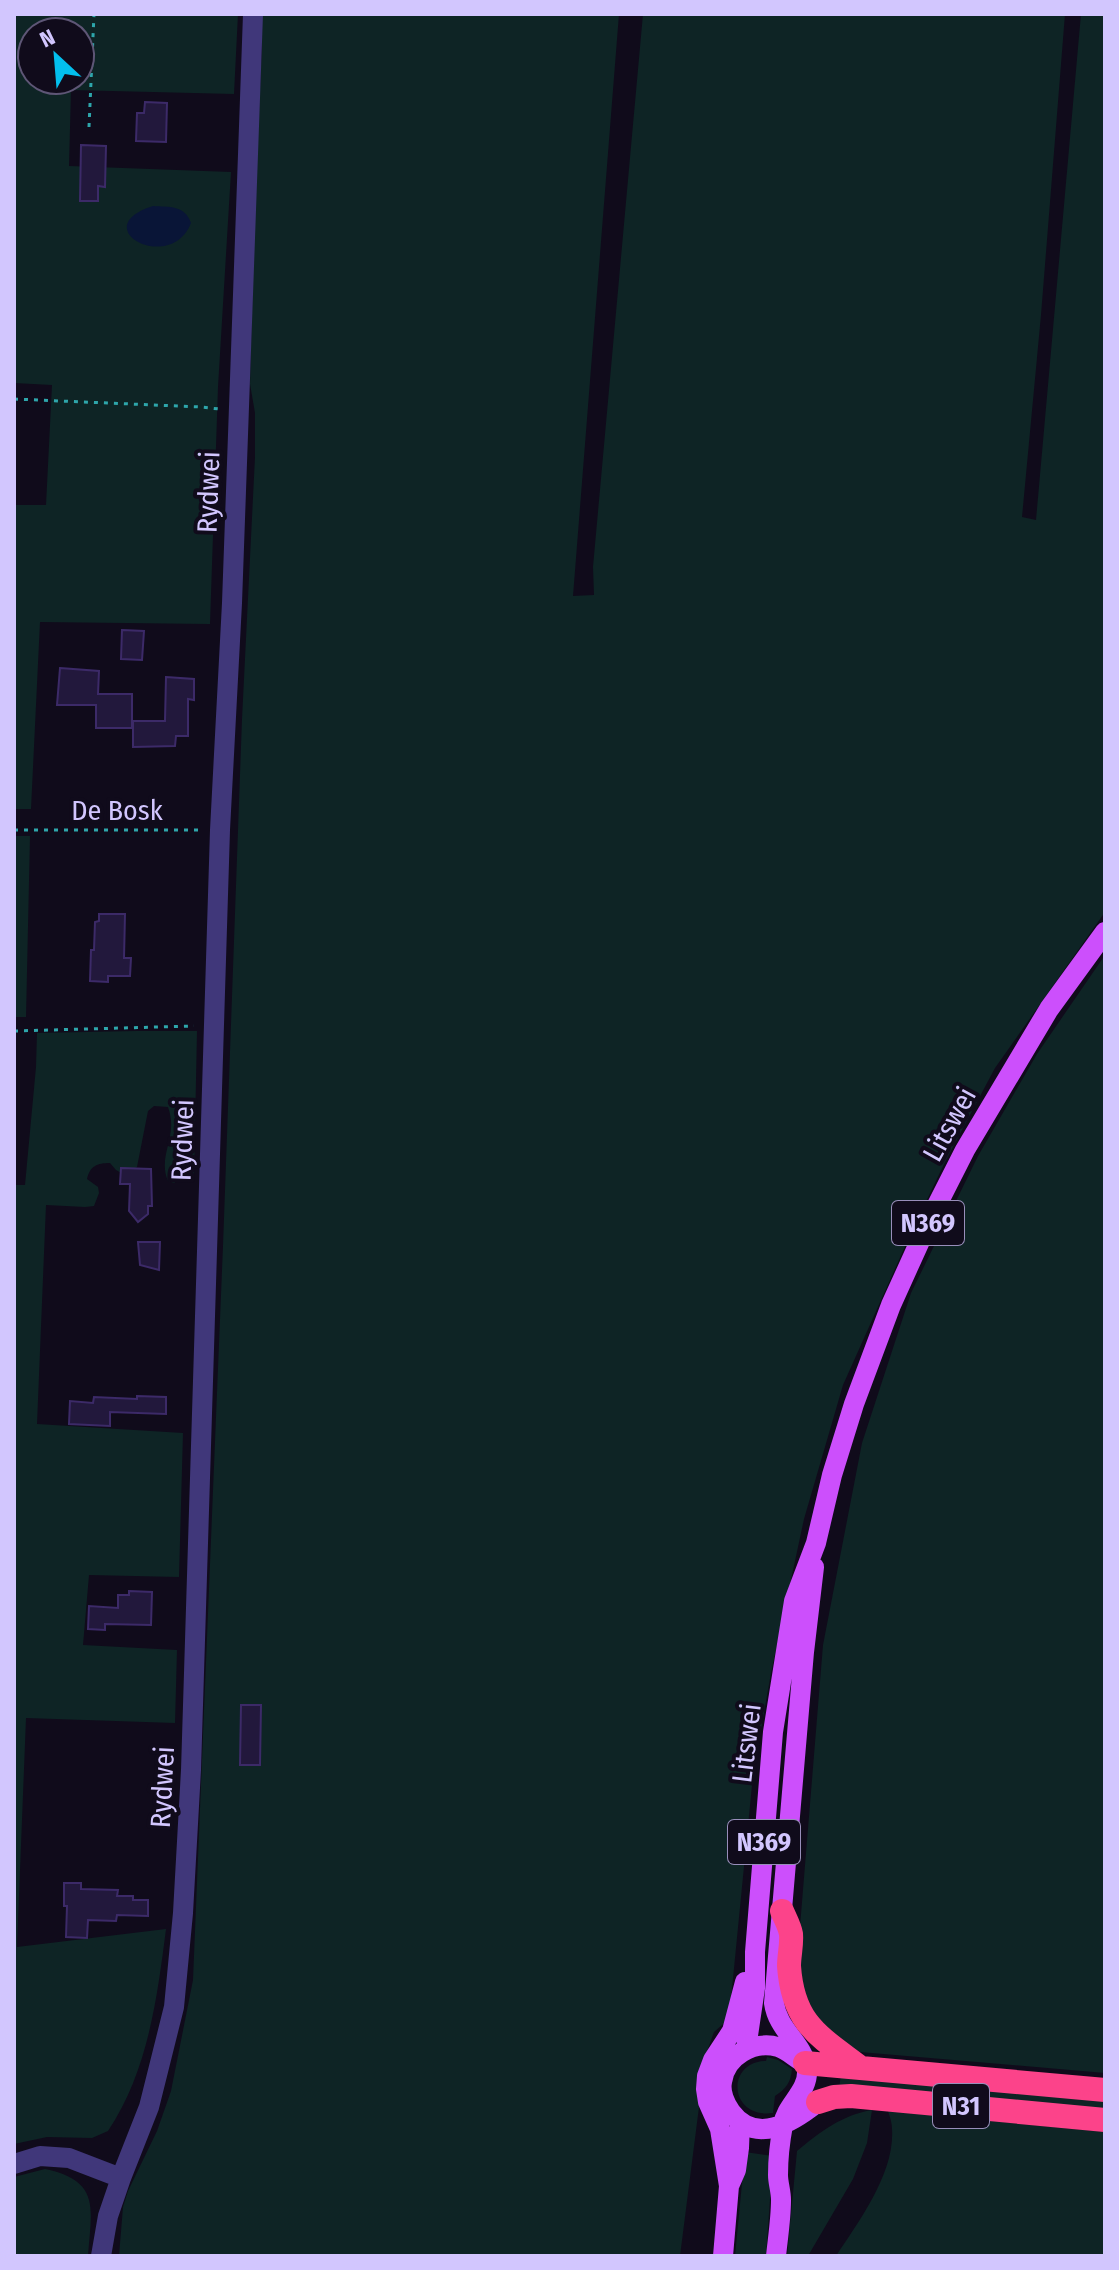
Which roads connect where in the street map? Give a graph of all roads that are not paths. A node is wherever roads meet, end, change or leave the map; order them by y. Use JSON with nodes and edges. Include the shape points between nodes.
{"nodes":[{"id":1,"x":253,"y":14,"type":"edge"},
{"id":2,"x":1105,"y":932,"type":"edge"},
{"id":3,"x":816,"y":1543,"type":"junction"},
{"id":4,"x":782,"y":1911,"type":"junction"},
{"id":5,"x":755,"y":1952,"type":"junction"},
{"id":6,"x":746,"y":2049,"type":"junction"},
{"id":7,"x":805,"y":2063,"type":"junction"},
{"id":8,"x":863,"y":2069,"type":"junction"},
{"id":9,"x":1105,"y":2090,"type":"edge"},
{"id":10,"x":818,"y":2102,"type":"joint"},
{"id":11,"x":1105,"y":2120,"type":"edge"},
{"id":12,"x":740,"y":2122,"type":"junction"},
{"id":13,"x":789,"y":2123,"type":"junction"},
{"id":14,"x":14,"y":2164,"type":"edge"},
{"id":15,"x":121,"y":2178,"type":"junction"},
{"id":16,"x":729,"y":2186,"type":"junction"},
{"id":17,"x":101,"y":2256,"type":"edge"},
{"id":18,"x":723,"y":2256,"type":"edge"},
{"id":19,"x":776,"y":2256,"type":"edge"}],
"edges":[{"from":1,"to":15,"type":"street","name":"Rydwei","via":[[183,1913],[174,2007],[149,2107]]},
{"from":2,"to":3,"type":"main road","name":"Litswei","number":"N369","via":[[1006,1078],[930,1219],[854,1404]]},
{"from":3,"to":4,"type":"main road","name":"Litswei","number":"N369"},
{"from":3,"to":5,"type":"main road","name":"Litswei","number":"N369","via":[[794,1601],[773,1732]]},
{"from":4,"to":7,"type":"main road","name":"Litswei","number":"N369","via":[[775,2013]]},
{"from":4,"to":8,"type":"highway","via":[[791,1932],[791,1984],[800,2013],[818,2037]]},
{"from":5,"to":6,"type":"main road","name":"Litswei","number":"N369"},
{"from":5,"to":16,"type":"main road","number":"N369","via":[[732,2031],[707,2076],[708,2102],[720,2129]]},
{"from":6,"to":7,"type":"main road","via":[[777,2047]]},
{"from":6,"to":12,"type":"main road","number":"N369","via":[[730,2064],[722,2082],[724,2100]]},
{"from":7,"to":8,"type":"highway","number":"N31"},
{"from":7,"to":13,"type":"main road","via":[[801,2093],[785,2116]]},
{"from":8,"to":9,"type":"highway","number":"N31"},
{"from":10,"to":11,"type":"highway","number":"N31","via":[[851,2096]]},
{"from":10,"to":13,"type":"main road"},
{"from":12,"to":13,"type":"main road","via":[[760,2129]]},
{"from":12,"to":16,"type":"main road","number":"N369","via":[[736,2170]]},
{"from":13,"to":19,"type":"main road","via":[[778,2178]]},
{"from":14,"to":15,"type":"street","via":[[40,2156],[69,2158]]},
{"from":15,"to":17,"type":"street","name":"Rydwei"},
{"from":16,"to":18,"type":"main road","number":"N369"}]}
